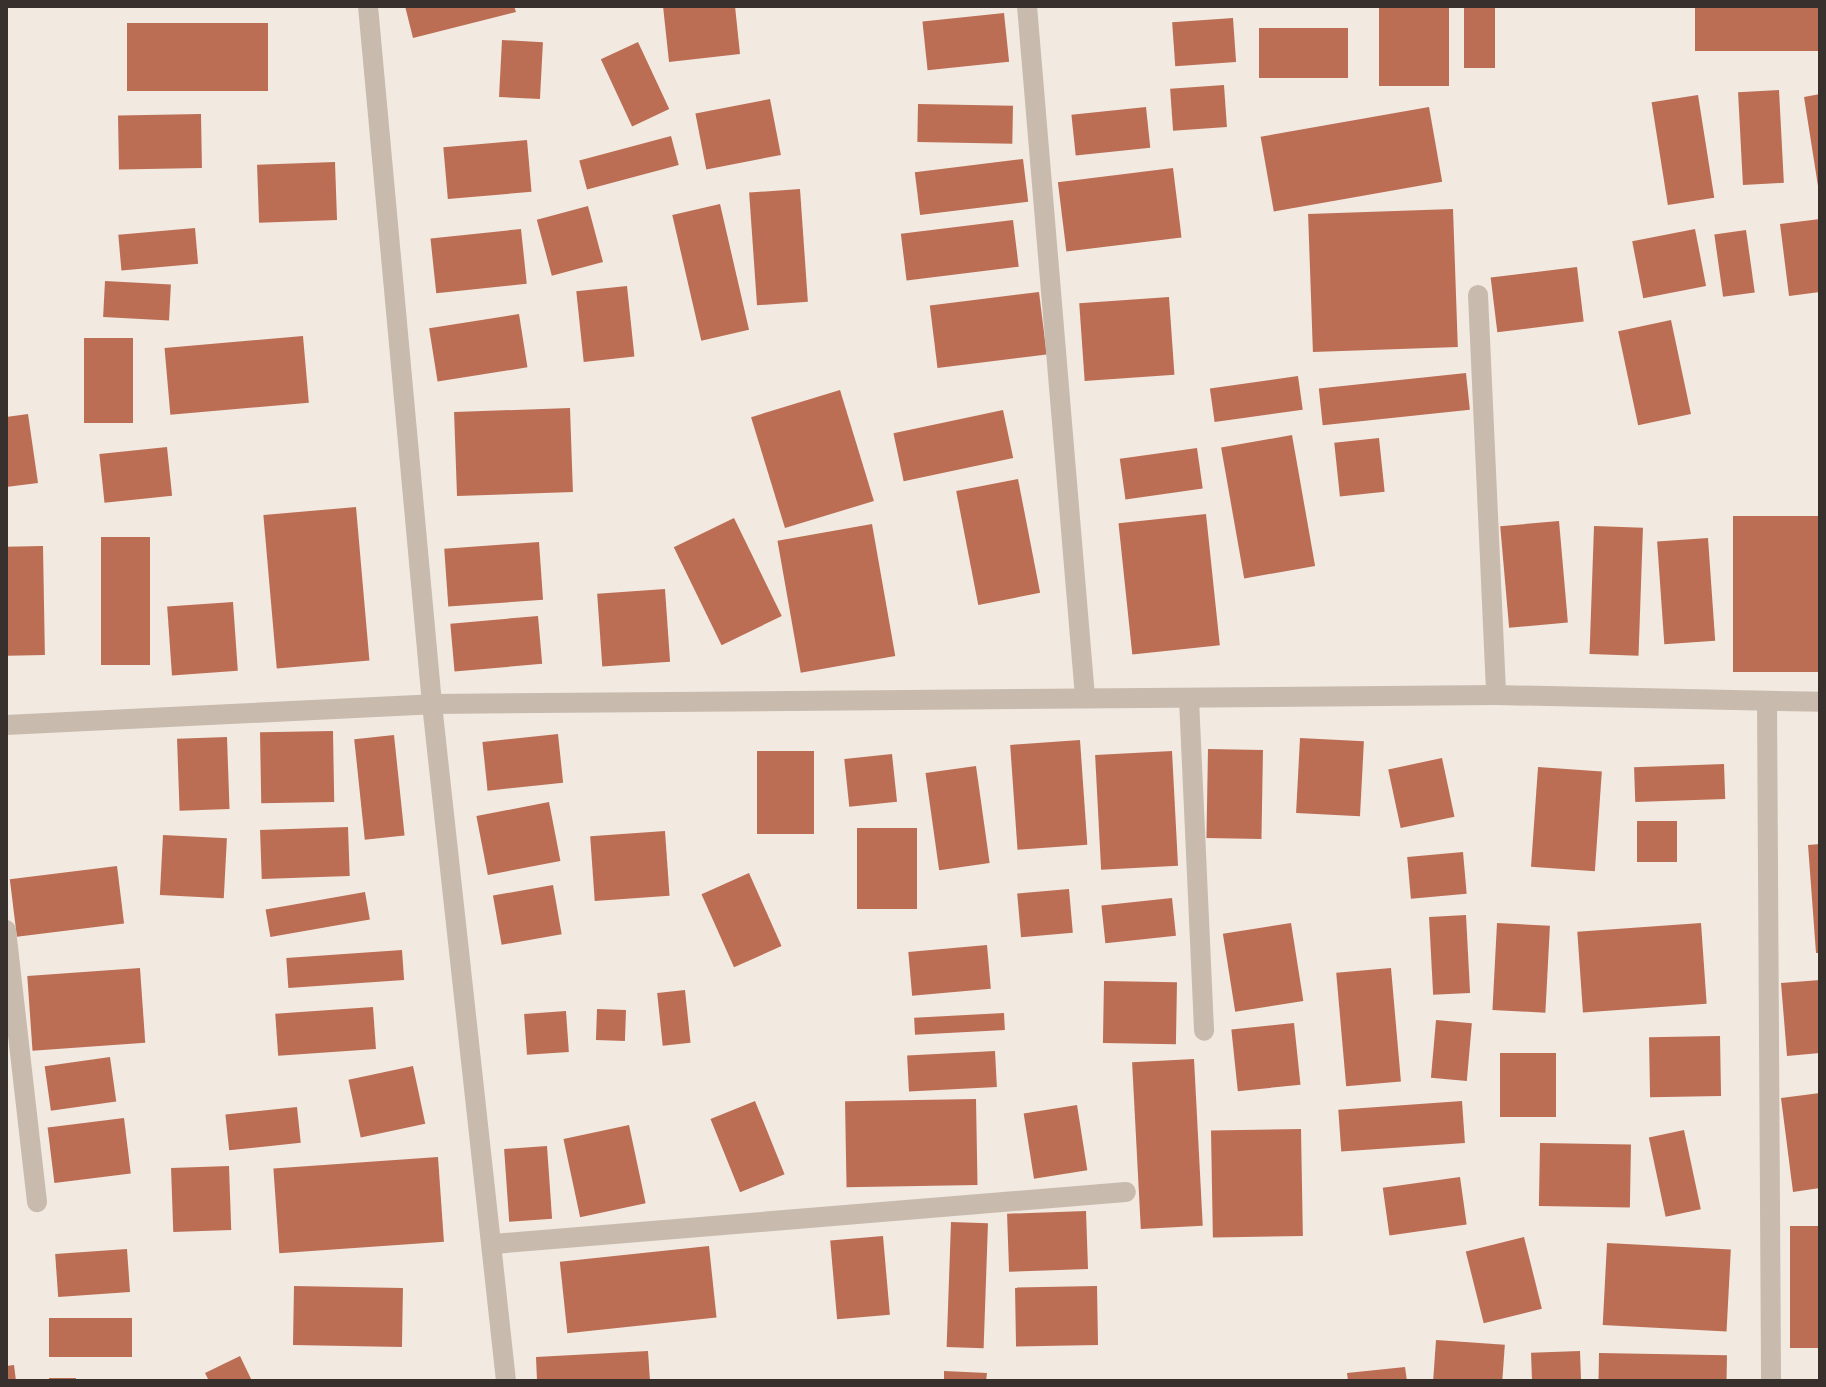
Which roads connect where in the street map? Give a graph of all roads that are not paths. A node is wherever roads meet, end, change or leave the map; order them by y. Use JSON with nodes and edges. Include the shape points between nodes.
{"nodes":[{"id":1,"x":368,"y":6,"type":"edge"},
{"id":2,"x":1027,"y":6,"type":"edge"},
{"id":3,"x":1478,"y":295,"type":"dead end"},
{"id":4,"x":1496,"y":695,"type":"junction"},
{"id":5,"x":1085,"y":696,"type":"junction"},
{"id":6,"x":1189,"y":699,"type":"junction"},
{"id":7,"x":1767,"y":701,"type":"junction"},
{"id":8,"x":1820,"y":702,"type":"edge"},
{"id":9,"x":432,"y":704,"type":"junction"},
{"id":10,"x":6,"y":725,"type":"edge"},
{"id":11,"x":6,"y":930,"type":"edge"},
{"id":12,"x":1204,"y":1031,"type":"dead end"},
{"id":13,"x":1126,"y":1192,"type":"dead end"},
{"id":14,"x":37,"y":1202,"type":"dead end"},
{"id":15,"x":493,"y":1244,"type":"junction"},
{"id":16,"x":506,"y":1381,"type":"edge"},
{"id":17,"x":1771,"y":1381,"type":"edge"}],
"edges":[{"from":1,"to":9,"type":"street"},
{"from":2,"to":5,"type":"street"},
{"from":3,"to":4,"type":"street"},
{"from":4,"to":6,"type":"street"},
{"from":4,"to":7,"type":"street"},
{"from":5,"to":6,"type":"street"},
{"from":5,"to":9,"type":"street"},
{"from":6,"to":12,"type":"street"},
{"from":7,"to":8,"type":"street"},
{"from":7,"to":17,"type":"street"},
{"from":9,"to":10,"type":"street"},
{"from":9,"to":15,"type":"street"},
{"from":11,"to":14,"type":"street"},
{"from":13,"to":15,"type":"street"},
{"from":15,"to":16,"type":"street"}]}
